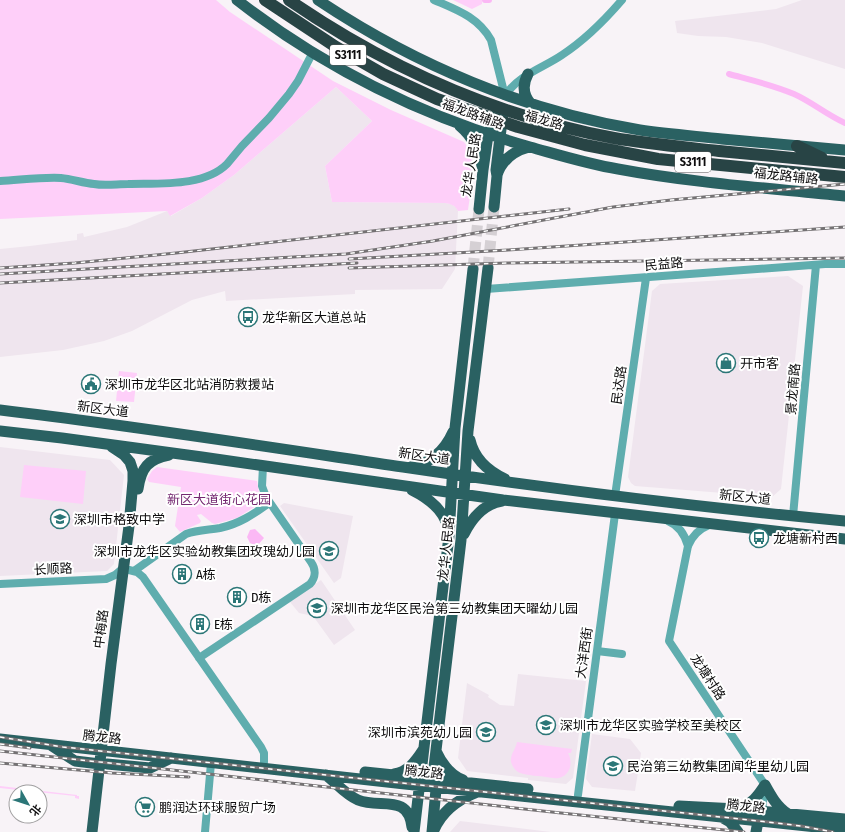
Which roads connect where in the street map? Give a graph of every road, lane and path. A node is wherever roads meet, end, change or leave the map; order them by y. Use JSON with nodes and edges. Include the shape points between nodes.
{"nodes":[{"id":1,"x":238,"y":0,"type":"edge"},
{"id":2,"x":265,"y":0,"type":"edge"},
{"id":3,"x":289,"y":0,"type":"edge"},
{"id":4,"x":318,"y":0,"type":"edge"},
{"id":5,"x":434,"y":0,"type":"edge"},
{"id":6,"x":622,"y":0,"type":"edge"},
{"id":7,"x":312,"y":56,"type":"junction"},
{"id":8,"x":528,"y":74,"type":"junction"},
{"id":9,"x":505,"y":96,"type":"junction"},
{"id":10,"x":531,"y":104,"type":"junction"},
{"id":11,"x":455,"y":122,"type":"junction"},
{"id":12,"x":494,"y":137,"type":"junction"},
{"id":13,"x":797,"y":146,"type":"junction"},
{"id":14,"x":529,"y":147,"type":"junction"},
{"id":15,"x":845,"y":150,"type":"edge"},
{"id":16,"x":828,"y":161,"type":"junction"},
{"id":17,"x":845,"y":163,"type":"edge"},
{"id":18,"x":483,"y":170,"type":"junction"},
{"id":19,"x":497,"y":176,"type":"junction"},
{"id":20,"x":845,"y":177,"type":"edge"},
{"id":21,"x":0,"y":181,"type":"edge"},
{"id":22,"x":845,"y":196,"type":"edge"},
{"id":23,"x":494,"y":207,"type":"tunnel mouth"},
{"id":24,"x":479,"y":209,"type":"tunnel mouth"},
{"id":25,"x":845,"y":264,"type":"edge"},
{"id":26,"x":816,"y":265,"type":"junction"},
{"id":27,"x":488,"y":268,"type":"tunnel mouth"},
{"id":28,"x":474,"y":269,"type":"tunnel mouth"},
{"id":29,"x":646,"y":278,"type":"junction"},
{"id":30,"x":486,"y":289,"type":"junction"},
{"id":31,"x":0,"y":410,"type":"edge"},
{"id":32,"x":455,"y":428,"type":"junction"},
{"id":33,"x":0,"y":431,"type":"edge"},
{"id":34,"x":468,"y":431,"type":"junction"},
{"id":35,"x":104,"y":444,"type":"junction"},
{"id":36,"x":175,"y":454,"type":"junction"},
{"id":37,"x":263,"y":466,"type":"junction"},
{"id":38,"x":405,"y":467,"type":"junction"},
{"id":39,"x":452,"y":474,"type":"junction"},
{"id":40,"x":465,"y":476,"type":"junction"},
{"id":41,"x":515,"y":482,"type":"junction"},
{"id":42,"x":403,"y":486,"type":"junction"},
{"id":43,"x":452,"y":493,"type":"junction"},
{"id":44,"x":465,"y":495,"type":"junction"},
{"id":45,"x":615,"y":496,"type":"junction"},
{"id":46,"x":507,"y":501,"type":"junction"},
{"id":47,"x":269,"y":503,"type":"junction"},
{"id":48,"x":615,"y":514,"type":"junction"},
{"id":49,"x":794,"y":516,"type":"junction"},
{"id":50,"x":664,"y":519,"type":"junction"},
{"id":51,"x":845,"y":521,"type":"edge"},
{"id":52,"x":709,"y":525,"type":"junction"},
{"id":53,"x":449,"y":536,"type":"junction"},
{"id":54,"x":845,"y":539,"type":"edge"},
{"id":55,"x":462,"y":540,"type":"junction"},
{"id":56,"x":688,"y":546,"type":"junction"},
{"id":57,"x":128,"y":570,"type":"junction"},
{"id":58,"x":106,"y":579,"type":"junction"},
{"id":59,"x":0,"y":584,"type":"edge"},
{"id":60,"x":120,"y":590,"type":"junction"},
{"id":61,"x":596,"y":651,"type":"junction"},
{"id":62,"x":622,"y":654,"type":"dead end"},
{"id":63,"x":199,"y":658,"type":"junction"},
{"id":64,"x":0,"y":733,"type":"edge"},
{"id":65,"x":0,"y":739,"type":"edge"},
{"id":66,"x":51,"y":745,"type":"junction"},
{"id":67,"x":105,"y":748,"type":"junction"},
{"id":68,"x":424,"y":748,"type":"junction"},
{"id":69,"x":436,"y":751,"type":"junction"},
{"id":70,"x":168,"y":756,"type":"junction"},
{"id":71,"x":264,"y":762,"type":"junction"},
{"id":72,"x":211,"y":763,"type":"junction"},
{"id":73,"x":103,"y":764,"type":"junction"},
{"id":74,"x":392,"y":774,"type":"junction"},
{"id":75,"x":326,"y":775,"type":"junction"},
{"id":76,"x":420,"y":781,"type":"junction"},
{"id":77,"x":467,"y":782,"type":"junction"},
{"id":78,"x":436,"y":783,"type":"junction"},
{"id":79,"x":765,"y":785,"type":"junction"},
{"id":80,"x":210,"y":789,"type":"junction"},
{"id":81,"x":478,"y":792,"type":"junction"},
{"id":82,"x":578,"y":795,"type":"junction"},
{"id":83,"x":737,"y":809,"type":"junction"},
{"id":84,"x":788,"y":814,"type":"junction"},
{"id":85,"x":723,"y":817,"type":"junction"},
{"id":86,"x":845,"y":819,"type":"edge"},
{"id":87,"x":760,"y":823,"type":"edge"},
{"id":88,"x":796,"y":825,"type":"junction"},
{"id":89,"x":845,"y":830,"type":"edge"},
{"id":90,"x":92,"y":832,"type":"edge"},
{"id":91,"x":100,"y":832,"type":"edge"},
{"id":92,"x":205,"y":832,"type":"edge"},
{"id":93,"x":210,"y":832,"type":"edge"},
{"id":94,"x":413,"y":832,"type":"edge"},
{"id":95,"x":433,"y":832,"type":"edge"},
{"id":96,"x":738,"y":832,"type":"edge"},
{"id":97,"x":784,"y":832,"type":"edge"}],
"edges":[{"from":1,"to":7,"type":"main road","name":"福龙路辅路"},
{"from":2,"to":20,"type":"highway","name":"福龙路","number":"S3111","via":[[360,62],[390,78],[437,99],[542,135],[658,159]]},
{"from":3,"to":16,"type":"highway","name":"福龙路","number":"S3111","via":[[342,35],[391,62],[443,86],[509,111],[591,133],[638,142]]},
{"from":4,"to":9,"type":"main road","via":[[392,45],[458,77]]},
{"from":5,"to":9,"type":"street","via":[[463,12],[480,24],[486,32],[491,40]]},
{"from":6,"to":8,"type":"street","via":[[605,20],[574,46]]},
{"from":7,"to":11,"type":"main road","name":"福龙路辅路","via":[[405,102]]},
{"from":7,"to":21,"type":"street","via":[[279,107],[227,164],[214,174],[172,183],[94,184],[64,178]]},
{"from":8,"to":9,"type":"street"},
{"from":8,"to":10,"type":"main road","via":[[524,89]]},
{"from":9,"to":10,"type":"main road"},
{"from":9,"to":12,"type":"main road","name":"龙华人民路"},
{"from":10,"to":13,"type":"main road","via":[[639,130]]},
{"from":11,"to":12,"type":"main road","name":"福龙路辅路"},
{"from":11,"to":18,"type":"main road","via":[[474,142]]},
{"from":12,"to":14,"type":"main road","name":"福龙路辅路"},
{"from":12,"to":18,"type":"main road","name":"龙华人民路"},
{"from":12,"to":19,"type":"main road","name":"龙华人民路"},
{"from":13,"to":15,"type":"main road"},
{"from":13,"to":16,"type":"highway"},
{"from":14,"to":19,"type":"main road","via":[[509,157]]},
{"from":14,"to":22,"type":"main road","name":"福龙路辅路","via":[[580,161],[642,173]]},
{"from":16,"to":17,"type":"highway","name":"福龙路","number":"S3111"},
{"from":18,"to":24,"type":"main road","name":"龙华人民路"},
{"from":19,"to":23,"type":"main road","name":"龙华人民路"},
{"from":25,"to":26,"type":"street","name":"民益路"},
{"from":26,"to":29,"type":"street","name":"民益路"},
{"from":26,"to":49,"type":"street","name":"景龙南路"},
{"from":27,"to":30,"type":"main road","name":"龙华人民路"},
{"from":28,"to":32,"type":"main road","name":"龙华人民路"},
{"from":29,"to":30,"type":"street","name":"民益路"},
{"from":29,"to":45,"type":"street","name":"民达路"},
{"from":30,"to":34,"type":"main road","name":"龙华人民路"},
{"from":31,"to":38,"type":"main road","name":"新区大道","via":[[145,428]]},
{"from":32,"to":38,"type":"main road","via":[[440,453],[422,463]]},
{"from":32,"to":39,"type":"main road","name":"龙华人民路"},
{"from":33,"to":35,"type":"main road"},
{"from":34,"to":40,"type":"main road","name":"龙华人民路"},
{"from":34,"to":41,"type":"main road","via":[[472,448],[482,463],[495,474]]},
{"from":35,"to":36,"type":"main road"},
{"from":35,"to":57,"type":"main road","name":"中梅路","via":[[124,455],[133,471]]},
{"from":36,"to":37,"type":"main road"},
{"from":36,"to":57,"type":"main road","name":"中梅路","via":[[154,458],[142,474]]},
{"from":37,"to":42,"type":"main road"},
{"from":37,"to":47,"type":"street","via":[[262,486]]},
{"from":38,"to":39,"type":"main road","name":"新区大道"},
{"from":39,"to":40,"type":"main road","name":"新区大道"},
{"from":39,"to":43,"type":"main road","name":"龙华人民路"},
{"from":40,"to":41,"type":"main road","name":"新区大道"},
{"from":40,"to":44,"type":"main road","name":"龙华人民路"},
{"from":41,"to":45,"type":"main road","name":"新区大道"},
{"from":42,"to":43,"type":"main road"},
{"from":42,"to":53,"type":"main road","via":[[421,494],[438,508],[447,525]]},
{"from":43,"to":44,"type":"main road"},
{"from":43,"to":53,"type":"main road","name":"龙华人民路"},
{"from":44,"to":46,"type":"main road"},
{"from":44,"to":55,"type":"main road","name":"龙华人民路"},
{"from":45,"to":49,"type":"main road","name":"新区大道"},
{"from":46,"to":48,"type":"main road"},
{"from":46,"to":55,"type":"main road","via":[[494,503],[480,512],[467,528]]},
{"from":47,"to":57,"type":"street","via":[[240,521],[220,528],[186,534]]},
{"from":47,"to":63,"type":"street","via":[[313,565],[314,578],[310,584]]},
{"from":48,"to":50,"type":"main road"},
{"from":48,"to":61,"type":"street","name":"大洋西街"},
{"from":49,"to":51,"type":"main road","name":"新区大道"},
{"from":50,"to":52,"type":"main road"},
{"from":50,"to":56,"type":"street","via":[[679,527]]},
{"from":52,"to":54,"type":"main road"},
{"from":52,"to":56,"type":"street","name":"龙塘村路","via":[[695,534]]},
{"from":53,"to":68,"type":"main road","name":"龙华人民路"},
{"from":55,"to":69,"type":"main road","name":"龙华人民路"},
{"from":56,"to":79,"type":"street","name":"龙塘村路","via":[[669,641]]},
{"from":57,"to":58,"type":"street"},
{"from":57,"to":60,"type":"main road","name":"中梅路"},
{"from":57,"to":63,"type":"street","via":[[143,577]]},
{"from":57,"to":67,"type":"main road","name":"中梅路"},
{"from":58,"to":59,"type":"street","name":"长顺路"},
{"from":58,"to":60,"type":"street"},
{"from":60,"to":67,"type":"main road","name":"中梅路"},
{"from":61,"to":62,"type":"street"},
{"from":61,"to":82,"type":"street","name":"大洋西街"},
{"from":63,"to":71,"type":"street","via":[[261,747]]},
{"from":64,"to":67,"type":"main road","name":"腾龙路"},
{"from":65,"to":66,"type":"main road","name":"腾龙路"},
{"from":66,"to":67,"type":"main road","name":"腾龙路"},
{"from":66,"to":73,"type":"main road","via":[[74,761]]},
{"from":67,"to":70,"type":"main road","name":"腾龙路"},
{"from":67,"to":73,"type":"main road","name":"中梅路"},
{"from":68,"to":74,"type":"main road","via":[[406,770]]},
{"from":68,"to":76,"type":"main road","name":"龙华人民路"},
{"from":69,"to":77,"type":"main road","via":[[448,770]]},
{"from":69,"to":78,"type":"main road","name":"龙华人民路"},
{"from":70,"to":71,"type":"main road","name":"腾龙路"},
{"from":70,"to":72,"type":"main road","name":"腾龙路"},
{"from":70,"to":73,"type":"main road","via":[[150,768]]},
{"from":71,"to":74,"type":"main road","name":"腾龙路"},
{"from":72,"to":75,"type":"main road","name":"腾龙路"},
{"from":72,"to":80,"type":"street"},
{"from":73,"to":90,"type":"main road","name":"中梅路"},
{"from":73,"to":91,"type":"main road","name":"中梅路"},
{"from":74,"to":76,"type":"main road","name":"腾龙路"},
{"from":75,"to":76,"type":"main road","name":"腾龙路"},
{"from":75,"to":94,"type":"main road","via":[[356,799],[401,806],[410,816]]},
{"from":76,"to":78,"type":"main road","name":"腾龙路"},
{"from":76,"to":94,"type":"main road","name":"龙华人民路"},
{"from":77,"to":78,"type":"main road","name":"腾龙路"},
{"from":77,"to":82,"type":"main road","name":"腾龙路"},
{"from":78,"to":81,"type":"main road","name":"腾龙路"},
{"from":78,"to":95,"type":"main road","name":"龙华人民路"},
{"from":79,"to":83,"type":"main road","via":[[757,798]]},
{"from":79,"to":84,"type":"main road","via":[[781,810]]},
{"from":79,"to":87,"type":"street"},
{"from":80,"to":92,"type":"street"},
{"from":80,"to":93,"type":"street"},
{"from":81,"to":85,"type":"main road","name":"腾龙路"},
{"from":81,"to":95,"type":"main road","via":[[467,796],[448,810]]},
{"from":82,"to":83,"type":"main road","name":"腾龙路","via":[[656,804]]},
{"from":83,"to":87,"type":"main road","name":"腾龙路"},
{"from":84,"to":86,"type":"main road","name":"腾龙路"},
{"from":84,"to":87,"type":"main road","name":"腾龙路"},
{"from":85,"to":87,"type":"main road","name":"腾龙路"},
{"from":85,"to":96,"type":"main road"},
{"from":87,"to":88,"type":"main road","name":"腾龙路"},
{"from":88,"to":89,"type":"main road","name":"腾龙路"},
{"from":88,"to":97,"type":"main road"}]}
